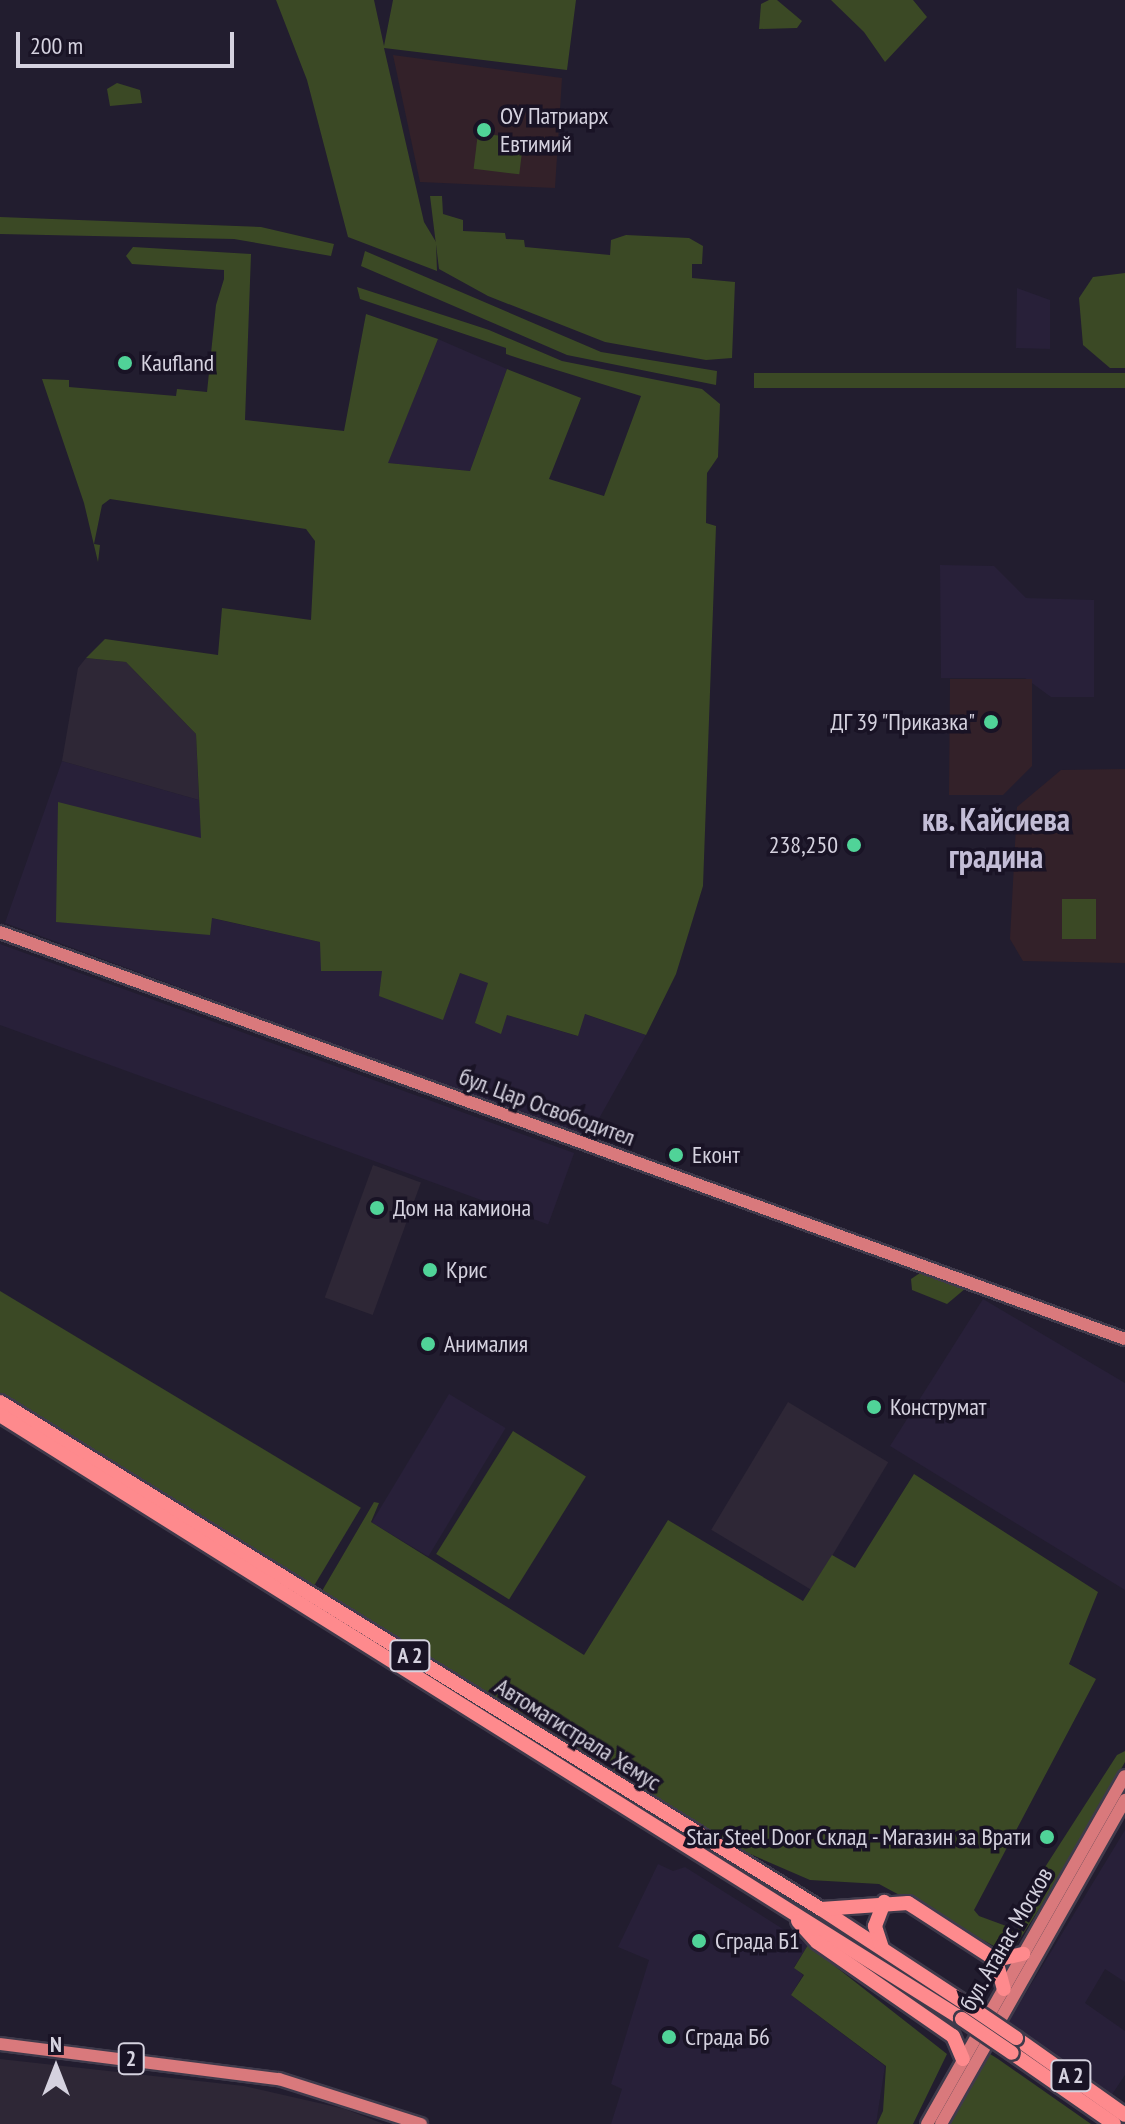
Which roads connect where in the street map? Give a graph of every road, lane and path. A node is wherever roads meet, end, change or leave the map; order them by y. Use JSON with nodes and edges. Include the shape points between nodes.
{"nodes":[{"id":1,"x":0,"y":932,"type":"edge"},
{"id":2,"x":1125,"y":1339,"type":"edge"},
{"id":3,"x":0,"y":1402,"type":"edge"},
{"id":4,"x":0,"y":1415,"type":"edge"},
{"id":5,"x":1125,"y":1776,"type":"edge"},
{"id":6,"x":1125,"y":1800,"type":"edge"},
{"id":7,"x":884,"y":1902,"type":"junction"},
{"id":8,"x":788,"y":1908,"type":"junction"},
{"id":9,"x":821,"y":1909,"type":"junction"},
{"id":10,"x":882,"y":1948,"type":"junction"},
{"id":11,"x":1023,"y":1954,"type":"junction"},
{"id":12,"x":996,"y":1960,"type":"junction"},
{"id":13,"x":1004,"y":1989,"type":"junction"},
{"id":14,"x":966,"y":2013,"type":"junction"},
{"id":15,"x":0,"y":2044,"type":"edge"},
{"id":16,"x":1014,"y":2046,"type":"junction"},
{"id":17,"x":963,"y":2059,"type":"junction"},
{"id":18,"x":1125,"y":2115,"type":"edge"},
{"id":19,"x":421,"y":2124,"type":"edge"},
{"id":20,"x":927,"y":2124,"type":"edge"},
{"id":21,"x":941,"y":2124,"type":"edge"},
{"id":22,"x":1114,"y":2124,"type":"edge"}],
"edges":[{"from":1,"to":2,"type":"main road","name":"бул. Цар Освободител"},
{"from":3,"to":9,"type":"highway","name":"Автомагистрала Хемус","number":"A 2"},
{"from":4,"to":8,"type":"highway","name":"Автомагистрала Хемус","number":"A 2"},
{"from":5,"to":11,"type":"main road","name":"бул. Атанас Москов"},
{"from":6,"to":21,"type":"main road","name":"бул. Атанас Москов"},
{"from":7,"to":9,"type":"highway"},
{"from":7,"to":10,"type":"highway","via":[[875,1926]]},
{"from":7,"to":12,"type":"highway","via":[[908,1903]]},
{"from":8,"to":14,"type":"highway","name":"Автомагистрала Хемус","number":"A 2"},
{"from":8,"to":17,"type":"highway","via":[[817,1942],[953,2036]]},
{"from":9,"to":10,"type":"highway","name":"Автомагистрала Хемус","number":"A 2"},
{"from":10,"to":14,"type":"highway","name":"Автомагистрала Хемус","number":"A 2"},
{"from":11,"to":12,"type":"highway"},
{"from":11,"to":13,"type":"main road","name":"бул. Атанас Москов"},
{"from":12,"to":13,"type":"highway"},
{"from":13,"to":17,"type":"main road","name":"бул. Атанас Москов"},
{"from":14,"to":16,"type":"highway","name":"Автомагистрала Хемус","number":"A 2","bridge":true},
{"from":15,"to":19,"type":"main road","number":"2","via":[[279,2079]]},
{"from":16,"to":18,"type":"highway","name":"Автомагистрала Хемус","number":"A 2"},
{"from":16,"to":22,"type":"highway","name":"Автомагистрала Хемус","number":"A 2"},
{"from":17,"to":20,"type":"main road","name":"бул. Атанас Москов"}]}
